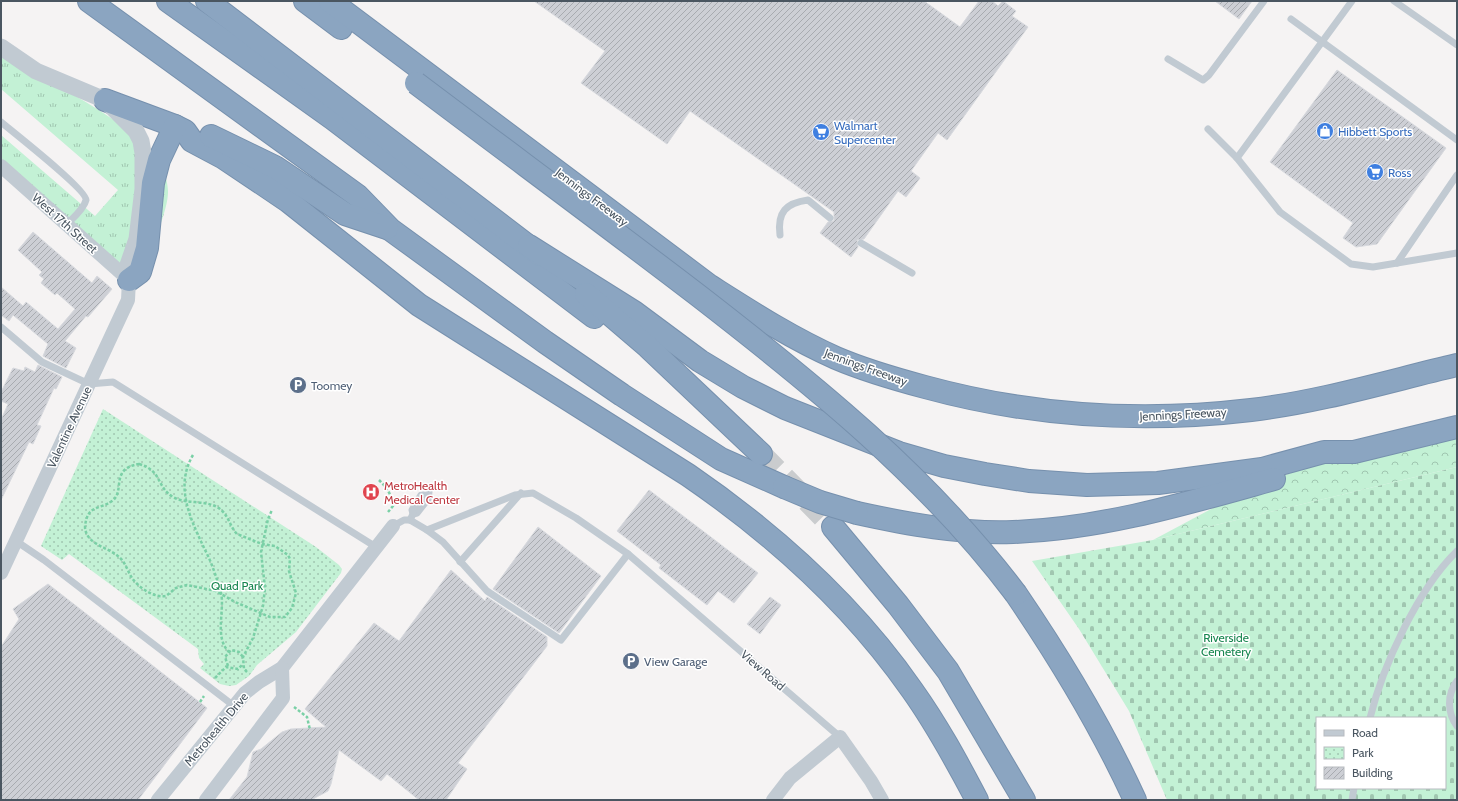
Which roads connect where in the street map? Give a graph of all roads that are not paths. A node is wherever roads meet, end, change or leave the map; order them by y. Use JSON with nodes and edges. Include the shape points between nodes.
{"nodes":[{"id":1,"x":89,"y":1,"type":"edge"},
{"id":2,"x":168,"y":1,"type":"edge"},
{"id":3,"x":207,"y":1,"type":"edge"},
{"id":4,"x":305,"y":1,"type":"edge"},
{"id":5,"x":327,"y":1,"type":"edge"},
{"id":6,"x":330,"y":1,"type":"edge"},
{"id":7,"x":347,"y":1,"type":"edge"},
{"id":8,"x":1264,"y":1,"type":"edge"},
{"id":9,"x":1352,"y":1,"type":"edge"},
{"id":10,"x":1394,"y":1,"type":"edge"},
{"id":11,"x":1291,"y":19,"type":"dead end"},
{"id":12,"x":1321,"y":42,"type":"junction"},
{"id":13,"x":1457,"y":45,"type":"edge"},
{"id":14,"x":1,"y":47,"type":"edge"},
{"id":15,"x":1168,"y":59,"type":"dead end"},
{"id":16,"x":415,"y":73,"type":"junction"},
{"id":17,"x":104,"y":100,"type":"junction"},
{"id":18,"x":1,"y":122,"type":"edge"},
{"id":19,"x":180,"y":128,"type":"junction"},
{"id":20,"x":1208,"y":129,"type":"dead end"},
{"id":21,"x":1457,"y":140,"type":"edge"},
{"id":22,"x":1237,"y":158,"type":"junction"},
{"id":23,"x":1,"y":166,"type":"edge"},
{"id":24,"x":1457,"y":175,"type":"edge"},
{"id":25,"x":830,"y":218,"type":"dead end"},
{"id":26,"x":67,"y":224,"type":"junction"},
{"id":27,"x":391,"y":230,"type":"junction"},
{"id":28,"x":780,"y":235,"type":"dead end"},
{"id":29,"x":861,"y":243,"type":"dead end"},
{"id":30,"x":529,"y":246,"type":"junction"},
{"id":31,"x":1457,"y":253,"type":"edge"},
{"id":32,"x":1397,"y":263,"type":"junction"},
{"id":33,"x":912,"y":273,"type":"dead end"},
{"id":34,"x":129,"y":280,"type":"junction"},
{"id":35,"x":1,"y":327,"type":"edge"},
{"id":36,"x":1457,"y":365,"type":"edge"},
{"id":37,"x":89,"y":384,"type":"junction"},
{"id":38,"x":689,"y":385,"type":"junction"},
{"id":39,"x":1457,"y":426,"type":"edge"},
{"id":40,"x":1354,"y":452,"type":"junction"},
{"id":41,"x":761,"y":454,"type":"tunnel mouth"},
{"id":42,"x":428,"y":493,"type":"dead end"},
{"id":43,"x":521,"y":493,"type":"junction"},
{"id":44,"x":412,"y":517,"type":"junction"},
{"id":45,"x":393,"y":526,"type":"joint"},
{"id":46,"x":833,"y":527,"type":"tunnel mouth"},
{"id":47,"x":427,"y":530,"type":"junction"},
{"id":48,"x":16,"y":541,"type":"junction"},
{"id":49,"x":376,"y":547,"type":"junction"},
{"id":50,"x":1457,"y":551,"type":"edge"},
{"id":51,"x":628,"y":554,"type":"junction"},
{"id":52,"x":460,"y":562,"type":"junction"},
{"id":53,"x":1,"y":573,"type":"edge"},
{"id":54,"x":282,"y":668,"type":"junction"},
{"id":55,"x":1457,"y":681,"type":"edge"},
{"id":56,"x":234,"y":706,"type":"junction"},
{"id":57,"x":1370,"y":717,"type":"edge"},
{"id":58,"x":1457,"y":726,"type":"edge"},
{"id":59,"x":840,"y":737,"type":"junction"},
{"id":60,"x":1354,"y":789,"type":"edge"},
{"id":61,"x":1023,"y":797,"type":"edge"},
{"id":62,"x":1133,"y":797,"type":"edge"},
{"id":63,"x":158,"y":800,"type":"edge"},
{"id":64,"x":206,"y":800,"type":"edge"},
{"id":65,"x":773,"y":800,"type":"edge"},
{"id":66,"x":882,"y":800,"type":"edge"},
{"id":67,"x":977,"y":800,"type":"edge"},
{"id":68,"x":1352,"y":800,"type":"edge"}],
"edges":[{"from":1,"to":27,"type":"highway","via":[[358,196]]},
{"from":2,"to":38,"type":"highway","via":[[338,122],[584,308],[663,375]]},
{"from":3,"to":30,"type":"highway"},
{"from":4,"to":16,"type":"highway"},
{"from":5,"to":16,"type":"highway"},
{"from":6,"to":16,"type":"highway","name":"Jennings Freeway"},
{"from":7,"to":16,"type":"highway"},
{"from":8,"to":15,"type":"lane","via":[[1203,80]]},
{"from":9,"to":12,"type":"lane"},
{"from":10,"to":13,"type":"lane"},
{"from":11,"to":12,"type":"lane"},
{"from":12,"to":21,"type":"lane"},
{"from":12,"to":22,"type":"lane"},
{"from":14,"to":17,"type":"street","via":[[36,71]]},
{"from":16,"to":36,"type":"highway","name":"Jennings Freeway","via":[[710,286],[773,326],[836,358],[900,380],[960,396],[1051,412],[1179,416],[1251,410],[1308,400]]},
{"from":16,"to":62,"type":"highway","bridge":true,"via":[[813,385],[931,495],[986,555],[1049,641],[1076,686]]},
{"from":17,"to":19,"type":"highway"},
{"from":17,"to":34,"type":"street","via":[[136,131],[144,153],[143,189],[137,239],[128,265]]},
{"from":18,"to":26,"type":"lane","via":[[85,195],[86,201]]},
{"from":19,"to":27,"type":"highway","via":[[200,131],[245,152],[298,181],[345,214]]},
{"from":19,"to":34,"type":"highway","via":[[159,160],[153,184],[147,248],[140,272]]},
{"from":19,"to":67,"type":"highway","via":[[192,141],[224,158],[288,201],[419,305],[688,475],[724,499],[773,539],[807,568],[875,641],[912,690],[955,758]]},
{"from":20,"to":22,"type":"lane"},
{"from":22,"to":32,"type":"lane","via":[[1280,212],[1351,264],[1373,267]]},
{"from":23,"to":26,"type":"street","name":"West 17th Street"},
{"from":24,"to":32,"type":"lane"},
{"from":25,"to":28,"type":"lane","via":[[808,200],[792,204],[786,207],[782,216]]},
{"from":26,"to":34,"type":"street","name":"West 17th Street"},
{"from":27,"to":40,"type":"highway","bridge":true,"via":[[551,346],[721,459],[820,502],[857,513],[903,523],[957,529],[1012,532],[1067,528],[1119,520],[1258,484],[1325,466]]},
{"from":29,"to":33,"type":"lane"},
{"from":30,"to":38,"type":"highway"},
{"from":30,"to":40,"type":"highway","via":[[634,312],[700,361],[743,388],[839,431],[944,466],[1029,481],[1087,485],[1158,483],[1262,469],[1324,452]]},
{"from":31,"to":32,"type":"lane"},
{"from":34,"to":37,"type":"street","name":"Valentine Avenue","via":[[128,300]]},
{"from":35,"to":37,"type":"lane","via":[[42,362]]},
{"from":37,"to":48,"type":"street","name":"Valentine Avenue"},
{"from":37,"to":49,"type":"lane","via":[[113,382]]},
{"from":38,"to":41,"type":"highway"},
{"from":39,"to":40,"type":"highway"},
{"from":42,"to":44,"type":"lane","via":[[422,495],[412,510]]},
{"from":43,"to":47,"type":"lane"},
{"from":43,"to":51,"type":"lane","name":"View Road","via":[[533,493],[576,518]]},
{"from":43,"to":52,"type":"lane"},
{"from":44,"to":45,"type":"lane"},
{"from":44,"to":47,"type":"lane"},
{"from":45,"to":49,"type":"street","name":"Metrohealth Drive"},
{"from":46,"to":61,"type":"highway","via":[[898,605],[948,671]]},
{"from":47,"to":52,"type":"lane","via":[[443,542]]},
{"from":48,"to":53,"type":"street","name":"Valentine Avenue"},
{"from":48,"to":56,"type":"lane"},
{"from":49,"to":54,"type":"street","name":"Metrohealth Drive"},
{"from":50,"to":57,"type":"lane","via":[[1446,561],[1425,593],[1396,645],[1376,694]]},
{"from":51,"to":52,"type":"lane","via":[[561,640],[487,591]]},
{"from":51,"to":59,"type":"lane","name":"View Road"},
{"from":54,"to":56,"type":"street","name":"Metrohealth Drive","via":[[245,693]]},
{"from":54,"to":64,"type":"street","via":[[283,698]]},
{"from":55,"to":58,"type":"lane","via":[[1452,686],[1449,699],[1450,711]]},
{"from":56,"to":63,"type":"street","name":"Metrohealth Drive"},
{"from":59,"to":65,"type":"street","via":[[790,778]]},
{"from":59,"to":66,"type":"street","name":"View Road"},
{"from":60,"to":68,"type":"lane"}]}
